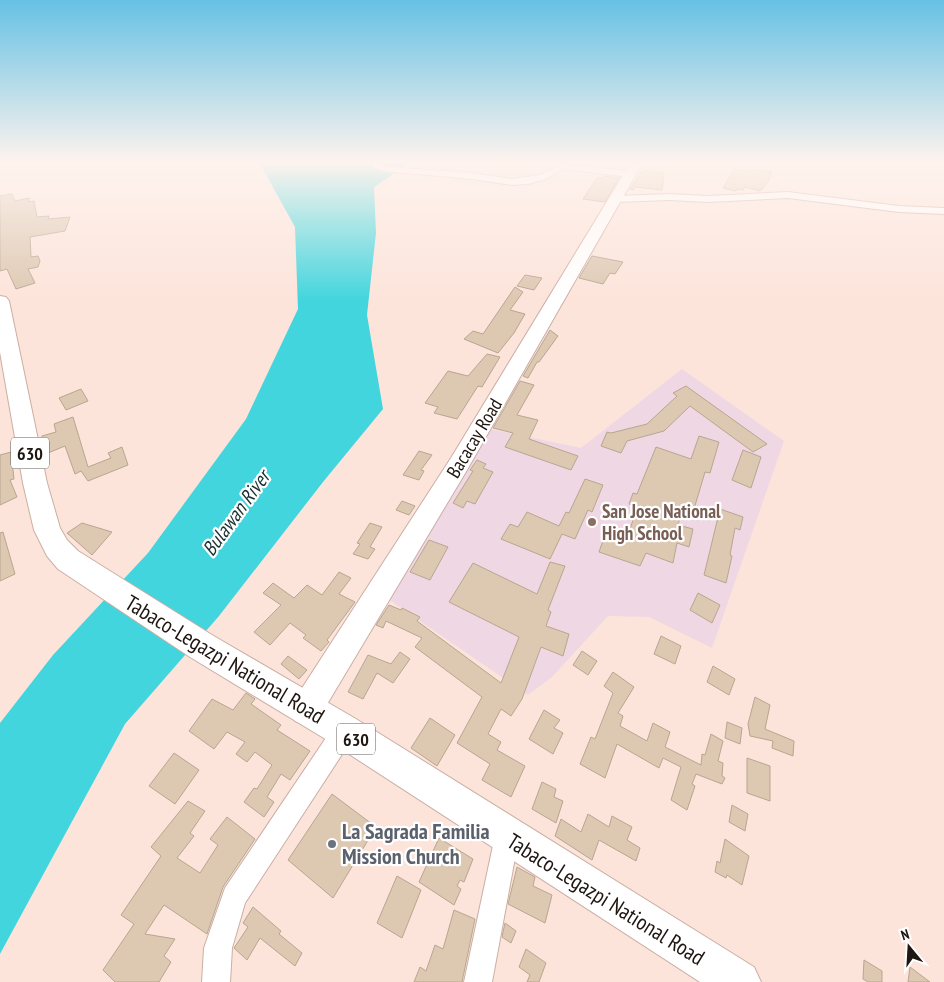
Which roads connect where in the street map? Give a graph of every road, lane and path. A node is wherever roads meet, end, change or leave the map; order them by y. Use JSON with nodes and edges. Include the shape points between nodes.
{"nodes":[{"id":1,"x":611,"y":208,"type":"edge"},
{"id":2,"x":882,"y":208,"type":"edge"},
{"id":3,"x":944,"y":212,"type":"edge"},
{"id":4,"x":0,"y":301,"type":"edge"},
{"id":5,"x":306,"y":710,"type":"junction"},
{"id":6,"x":344,"y":731,"type":"junction"},
{"id":7,"x":507,"y":836,"type":"junction"},
{"id":8,"x":722,"y":972,"type":"edge"},
{"id":9,"x":216,"y":982,"type":"edge"},
{"id":10,"x":478,"y":982,"type":"edge"}],
"edges":[{"from":1,"to":5,"type":"main road","name":"Bacacay Road","via":[[459,464]]},
{"from":2,"to":3,"type":"street"},
{"from":4,"to":5,"type":"main road","name":"Tabaco-Legazpi National Road","number":"630","via":[[47,530],[57,548],[68,560],[100,582]]},
{"from":5,"to":6,"type":"main road","name":"Tabaco-Legazpi National Road","number":"630"},
{"from":6,"to":7,"type":"main road","name":"Tabaco-Legazpi National Road","number":"630"},
{"from":6,"to":9,"type":"street","via":[[234,897],[218,948]]},
{"from":7,"to":8,"type":"main road","name":"Tabaco-Legazpi National Road","number":"630"},
{"from":7,"to":10,"type":"street"}]}
